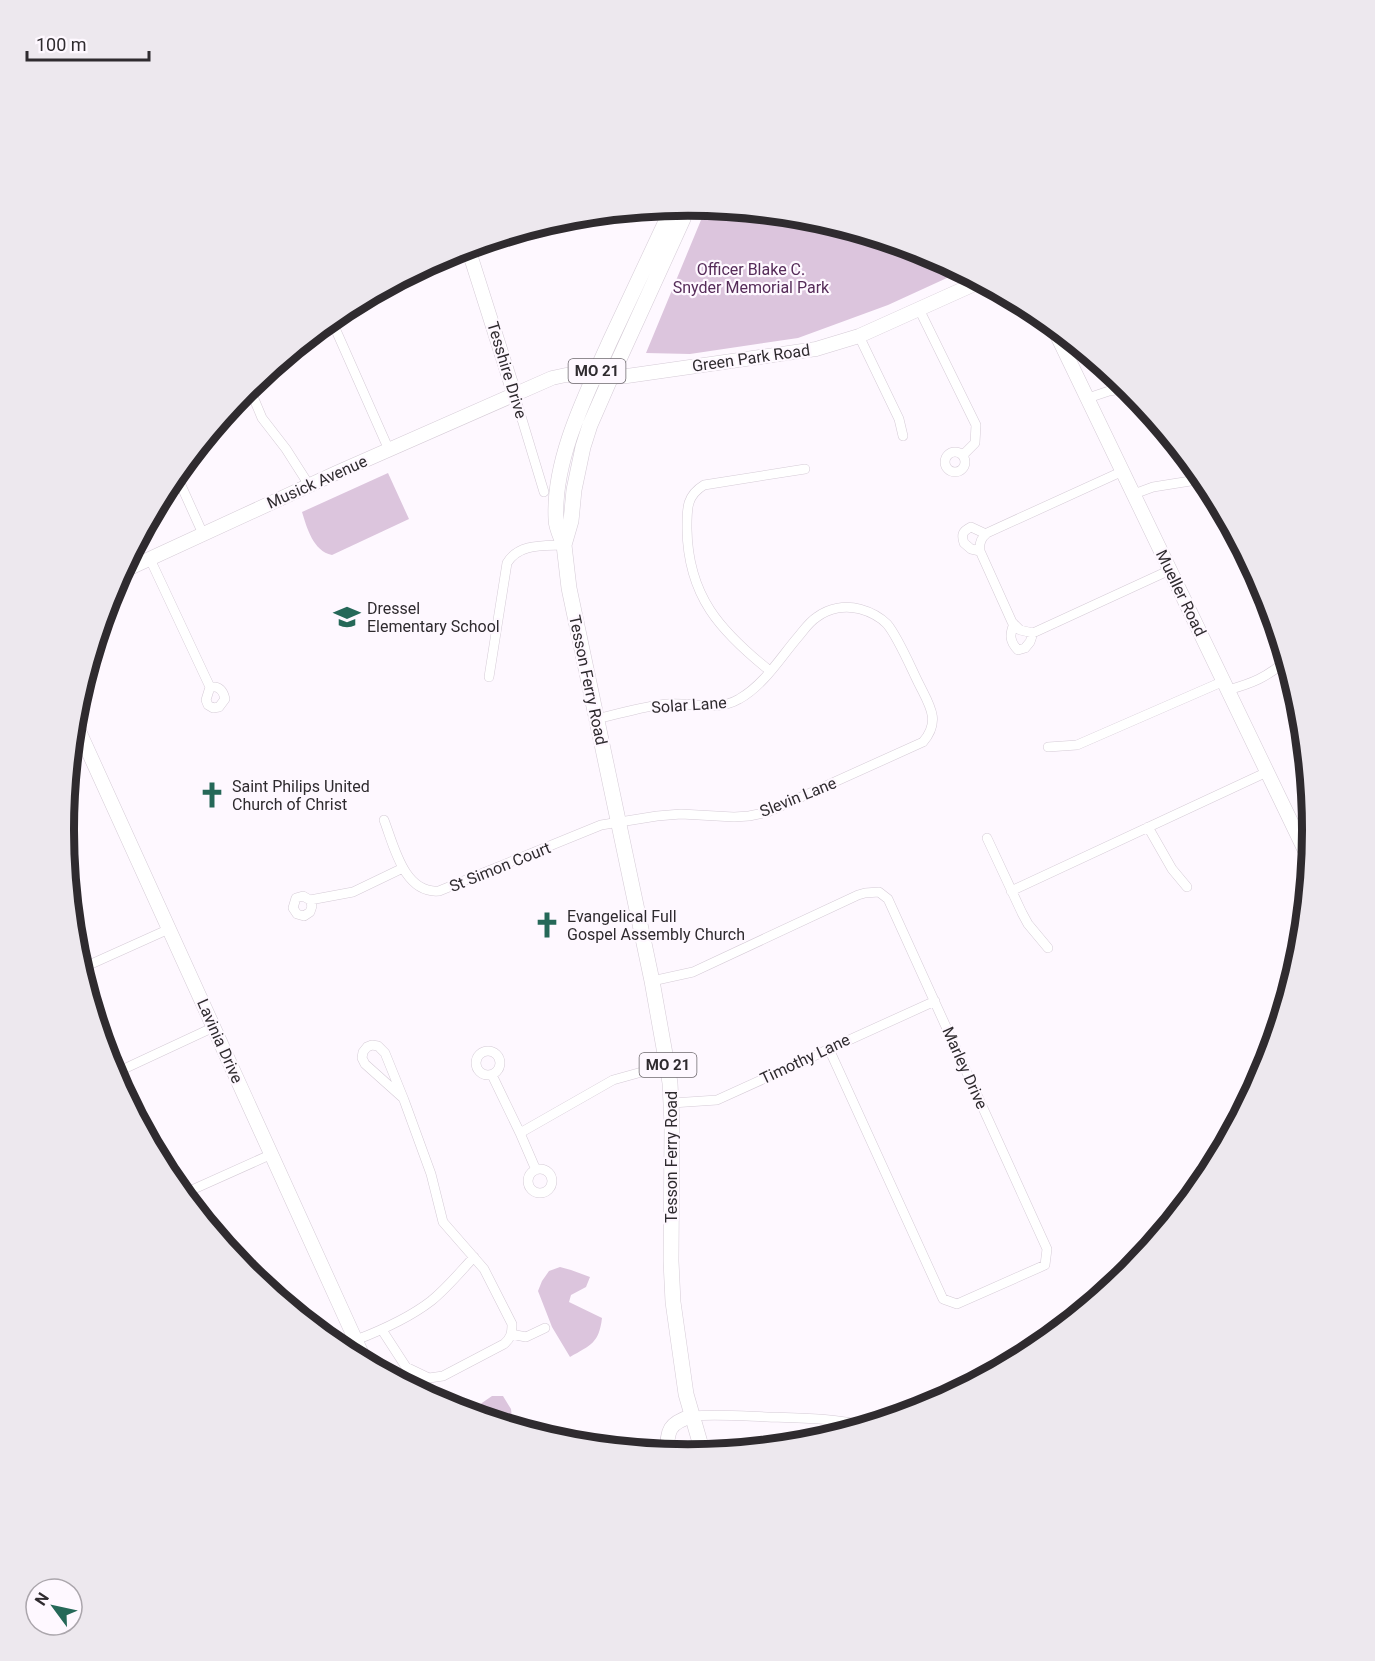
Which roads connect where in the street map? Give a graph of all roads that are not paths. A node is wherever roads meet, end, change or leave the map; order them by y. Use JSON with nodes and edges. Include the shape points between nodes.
{"nodes":[{"id":1,"x":683,"y":216,"type":"edge"},
{"id":2,"x":668,"y":217,"type":"edge"},
{"id":3,"x":471,"y":256,"type":"edge"},
{"id":4,"x":970,"y":286,"type":"edge"},
{"id":5,"x":919,"y":309,"type":"junction"},
{"id":6,"x":335,"y":328,"type":"edge"},
{"id":7,"x":859,"y":336,"type":"junction"},
{"id":8,"x":1061,"y":343,"type":"edge"},
{"id":9,"x":623,"y":351,"type":"junction"},
{"id":10,"x":645,"y":373,"type":"junction"},
{"id":11,"x":611,"y":377,"type":"junction"},
{"id":12,"x":594,"y":378,"type":"junction"},
{"id":13,"x":1115,"y":390,"type":"edge"},
{"id":14,"x":514,"y":393,"type":"junction"},
{"id":15,"x":253,"y":396,"type":"edge"},
{"id":16,"x":1088,"y":398,"type":"junction"},
{"id":17,"x":903,"y":436,"type":"dead end"},
{"id":18,"x":389,"y":450,"type":"junction"},
{"id":19,"x":963,"y":455,"type":"dead end"},
{"id":20,"x":805,"y":469,"type":"dead end"},
{"id":21,"x":1123,"y":471,"type":"junction"},
{"id":22,"x":1192,"y":481,"type":"edge"},
{"id":23,"x":181,"y":484,"type":"edge"},
{"id":24,"x":309,"y":485,"type":"junction"},
{"id":25,"x":544,"y":492,"type":"dead end"},
{"id":26,"x":1134,"y":494,"type":"junction"},
{"id":27,"x":203,"y":534,"type":"junction"},
{"id":28,"x":983,"y":537,"type":"junction"},
{"id":29,"x":564,"y":545,"type":"junction"},
{"id":30,"x":980,"y":551,"type":"junction"},
{"id":31,"x":150,"y":559,"type":"junction"},
{"id":32,"x":134,"y":566,"type":"edge"},
{"id":33,"x":1170,"y":570,"type":"junction"},
{"id":34,"x":1017,"y":627,"type":"junction"},
{"id":35,"x":1033,"y":633,"type":"junction"},
{"id":36,"x":1279,"y":667,"type":"edge"},
{"id":37,"x":770,"y":671,"type":"junction"},
{"id":38,"x":489,"y":677,"type":"dead end"},
{"id":39,"x":1226,"y":685,"type":"junction"},
{"id":40,"x":210,"y":687,"type":"dead end"},
{"id":41,"x":596,"y":719,"type":"junction"},
{"id":42,"x":931,"y":733,"type":"joint"},
{"id":43,"x":80,"y":745,"type":"edge"},
{"id":44,"x":1048,"y":747,"type":"dead end"},
{"id":45,"x":1268,"y":772,"type":"junction"},
{"id":46,"x":384,"y":820,"type":"dead end"},
{"id":47,"x":618,"y":823,"type":"junction"},
{"id":48,"x":1148,"y":827,"type":"junction"},
{"id":49,"x":987,"y":838,"type":"dead end"},
{"id":50,"x":1301,"y":843,"type":"edge"},
{"id":51,"x":403,"y":868,"type":"junction"},
{"id":52,"x":1187,"y":887,"type":"dead end"},
{"id":53,"x":1011,"y":891,"type":"junction"},
{"id":54,"x":310,"y":900,"type":"dead end"},
{"id":55,"x":169,"y":928,"type":"junction"},
{"id":56,"x":1048,"y":948,"type":"dead end"},
{"id":57,"x":88,"y":965,"type":"edge"},
{"id":58,"x":652,"y":981,"type":"junction"},
{"id":59,"x":935,"y":1001,"type":"junction"},
{"id":60,"x":214,"y":1027,"type":"junction"},
{"id":61,"x":829,"y":1049,"type":"junction"},
{"id":62,"x":668,"y":1065,"type":"junction"},
{"id":63,"x":122,"y":1070,"type":"edge"},
{"id":64,"x":492,"y":1074,"type":"dead end"},
{"id":65,"x":403,"y":1098,"type":"junction"},
{"id":66,"x":672,"y":1103,"type":"junction"},
{"id":67,"x":520,"y":1132,"type":"junction"},
{"id":68,"x":272,"y":1154,"type":"junction"},
{"id":69,"x":536,"y":1170,"type":"dead end"},
{"id":70,"x":190,"y":1191,"type":"edge"},
{"id":71,"x":474,"y":1257,"type":"junction"},
{"id":72,"x":545,"y":1328,"type":"dead end"},
{"id":73,"x":382,"y":1330,"type":"junction"},
{"id":74,"x":511,"y":1334,"type":"junction"},
{"id":75,"x":356,"y":1341,"type":"junction"},
{"id":76,"x":360,"y":1350,"type":"edge"},
{"id":77,"x":692,"y":1416,"type":"junction"},
{"id":78,"x":849,"y":1423,"type":"edge"},
{"id":79,"x":667,"y":1443,"type":"edge"},
{"id":80,"x":700,"y":1444,"type":"edge"}],
"edges":[{"from":1,"to":9,"type":"main road","name":"Tesson Ferry Road","number":"MO 21"},
{"from":2,"to":12,"type":"main road","name":"Tesson Ferry Road","number":"MO 21"},
{"from":3,"to":14,"type":"street","name":"Tesshire Drive"},
{"from":4,"to":5,"type":"street","name":"Green Park Road"},
{"from":5,"to":7,"type":"street","name":"Green Park Road"},
{"from":5,"to":19,"type":"street","via":[[976,425],[975,443]]},
{"from":6,"to":18,"type":"street"},
{"from":7,"to":10,"type":"street","name":"Green Park Road","via":[[816,349]]},
{"from":7,"to":17,"type":"street","via":[[899,419]]},
{"from":8,"to":16,"type":"street","name":"Mueller Road"},
{"from":9,"to":10,"type":"street","via":[[631,364]]},
{"from":9,"to":11,"type":"main road","name":"Tesson Ferry Road","number":"MO 21"},
{"from":10,"to":11,"type":"street","name":"Green Park Road"},
{"from":11,"to":12,"type":"street","name":"Green Park Road"},
{"from":11,"to":29,"type":"main road","name":"Tesson Ferry Road","number":"MO 21","via":[[583,447]]},
{"from":12,"to":14,"type":"street","name":"Green Park Road","via":[[558,376]]},
{"from":12,"to":29,"type":"main road","name":"Tesson Ferry Road","number":"MO 21","via":[[570,436],[561,473],[556,522]]},
{"from":13,"to":16,"type":"street"},
{"from":14,"to":18,"type":"street","name":"Musick Avenue"},
{"from":14,"to":25,"type":"street","name":"Tesshire Drive"},
{"from":15,"to":24,"type":"street","via":[[262,418]]},
{"from":16,"to":21,"type":"street","name":"Mueller Road"},
{"from":18,"to":24,"type":"street","name":"Musick Avenue"},
{"from":20,"to":37,"type":"street","via":[[704,484],[689,500],[687,544],[698,588],[725,631]]},
{"from":21,"to":26,"type":"street","name":"Mueller Road"},
{"from":21,"to":28,"type":"street"},
{"from":22,"to":26,"type":"street"},
{"from":23,"to":27,"type":"street"},
{"from":24,"to":27,"type":"street","name":"Musick Avenue"},
{"from":26,"to":33,"type":"street","name":"Mueller Road"},
{"from":27,"to":31,"type":"street","name":"Musick Avenue"},
{"from":28,"to":30,"type":"street"},
{"from":28,"to":30,"type":"street","via":[[971,527],[962,536],[964,543]]},
{"from":29,"to":38,"type":"street","via":[[520,550],[507,563]]},
{"from":29,"to":41,"type":"main road","name":"Tesson Ferry Road","number":"MO 21","via":[[568,588]]},
{"from":30,"to":34,"type":"street"},
{"from":31,"to":32,"type":"street","name":"Musick Avenue"},
{"from":31,"to":40,"type":"street"},
{"from":33,"to":35,"type":"street"},
{"from":33,"to":39,"type":"street","name":"Mueller Road"},
{"from":34,"to":35,"type":"street"},
{"from":34,"to":35,"type":"street","via":[[1010,639],[1018,650],[1030,642]]},
{"from":36,"to":39,"type":"street","via":[[1248,685]]},
{"from":37,"to":41,"type":"street","name":"Solar Lane","via":[[750,692],[726,705],[664,704]]},
{"from":37,"to":42,"type":"street","name":"Solar Lane","via":[[818,615],[852,607],[876,614],[893,632],[932,712]]},
{"from":39,"to":44,"type":"street","via":[[1077,745]]},
{"from":39,"to":45,"type":"street","name":"Mueller Road"},
{"from":41,"to":47,"type":"main road","name":"Tesson Ferry Road","number":"MO 21"},
{"from":42,"to":47,"type":"street","name":"Slevin Lane","via":[[923,742],[768,812],[734,817],[681,814]]},
{"from":43,"to":55,"type":"street","name":"Lavinia Drive"},
{"from":45,"to":48,"type":"street"},
{"from":45,"to":50,"type":"street","name":"Mueller Road"},
{"from":46,"to":51,"type":"street","name":"St Simon Court"},
{"from":47,"to":51,"type":"street","name":"St Simon Court","via":[[601,825],[440,891],[423,889]]},
{"from":47,"to":58,"type":"main road","name":"Tesson Ferry Road","number":"MO 21"},
{"from":48,"to":52,"type":"street"},
{"from":48,"to":53,"type":"street"},
{"from":49,"to":53,"type":"street"},
{"from":51,"to":54,"type":"street","via":[[353,892]]},
{"from":53,"to":56,"type":"street","via":[[1028,924]]},
{"from":55,"to":57,"type":"street"},
{"from":55,"to":60,"type":"street","name":"Lavinia Drive"},
{"from":58,"to":59,"type":"street","name":"Marley Drive","via":[[693,972],[858,895],[879,892],[888,899]]},
{"from":58,"to":62,"type":"main road","name":"Tesson Ferry Road","number":"MO 21"},
{"from":59,"to":61,"type":"street","name":"Timothy Lane"},
{"from":59,"to":61,"type":"street","name":"Marley Drive","via":[[1047,1249],[1045,1265],[957,1304],[943,1299]]},
{"from":60,"to":63,"type":"street"},
{"from":60,"to":68,"type":"street","name":"Lavinia Drive"},
{"from":61,"to":66,"type":"street","name":"Timothy Lane","via":[[717,1100]]},
{"from":62,"to":66,"type":"main road","name":"Tesson Ferry Road","number":"MO 21"},
{"from":62,"to":67,"type":"street","via":[[613,1080]]},
{"from":64,"to":67,"type":"street"},
{"from":65,"to":65,"type":"street","via":[[365,1064],[362,1058],[367,1047],[378,1046],[385,1053]]},
{"from":65,"to":71,"type":"street","via":[[431,1174],[443,1222]]},
{"from":66,"to":77,"type":"main road","name":"Tesson Ferry Road","number":"MO 21","via":[[673,1302]]},
{"from":67,"to":69,"type":"street"},
{"from":68,"to":70,"type":"street"},
{"from":68,"to":75,"type":"street","name":"Lavinia Drive"},
{"from":71,"to":73,"type":"street","via":[[429,1302]]},
{"from":71,"to":74,"type":"street","via":[[512,1324]]},
{"from":72,"to":74,"type":"street","via":[[526,1336]]},
{"from":73,"to":74,"type":"street","via":[[406,1367],[429,1378],[443,1376],[504,1344]]},
{"from":73,"to":75,"type":"street"},
{"from":75,"to":76,"type":"street","name":"Lavinia Drive"},
{"from":77,"to":78,"type":"street","via":[[807,1418]]},
{"from":77,"to":79,"type":"street","via":[[670,1429]]},
{"from":77,"to":80,"type":"main road","name":"Tesson Ferry Road","number":"MO 21"}]}
